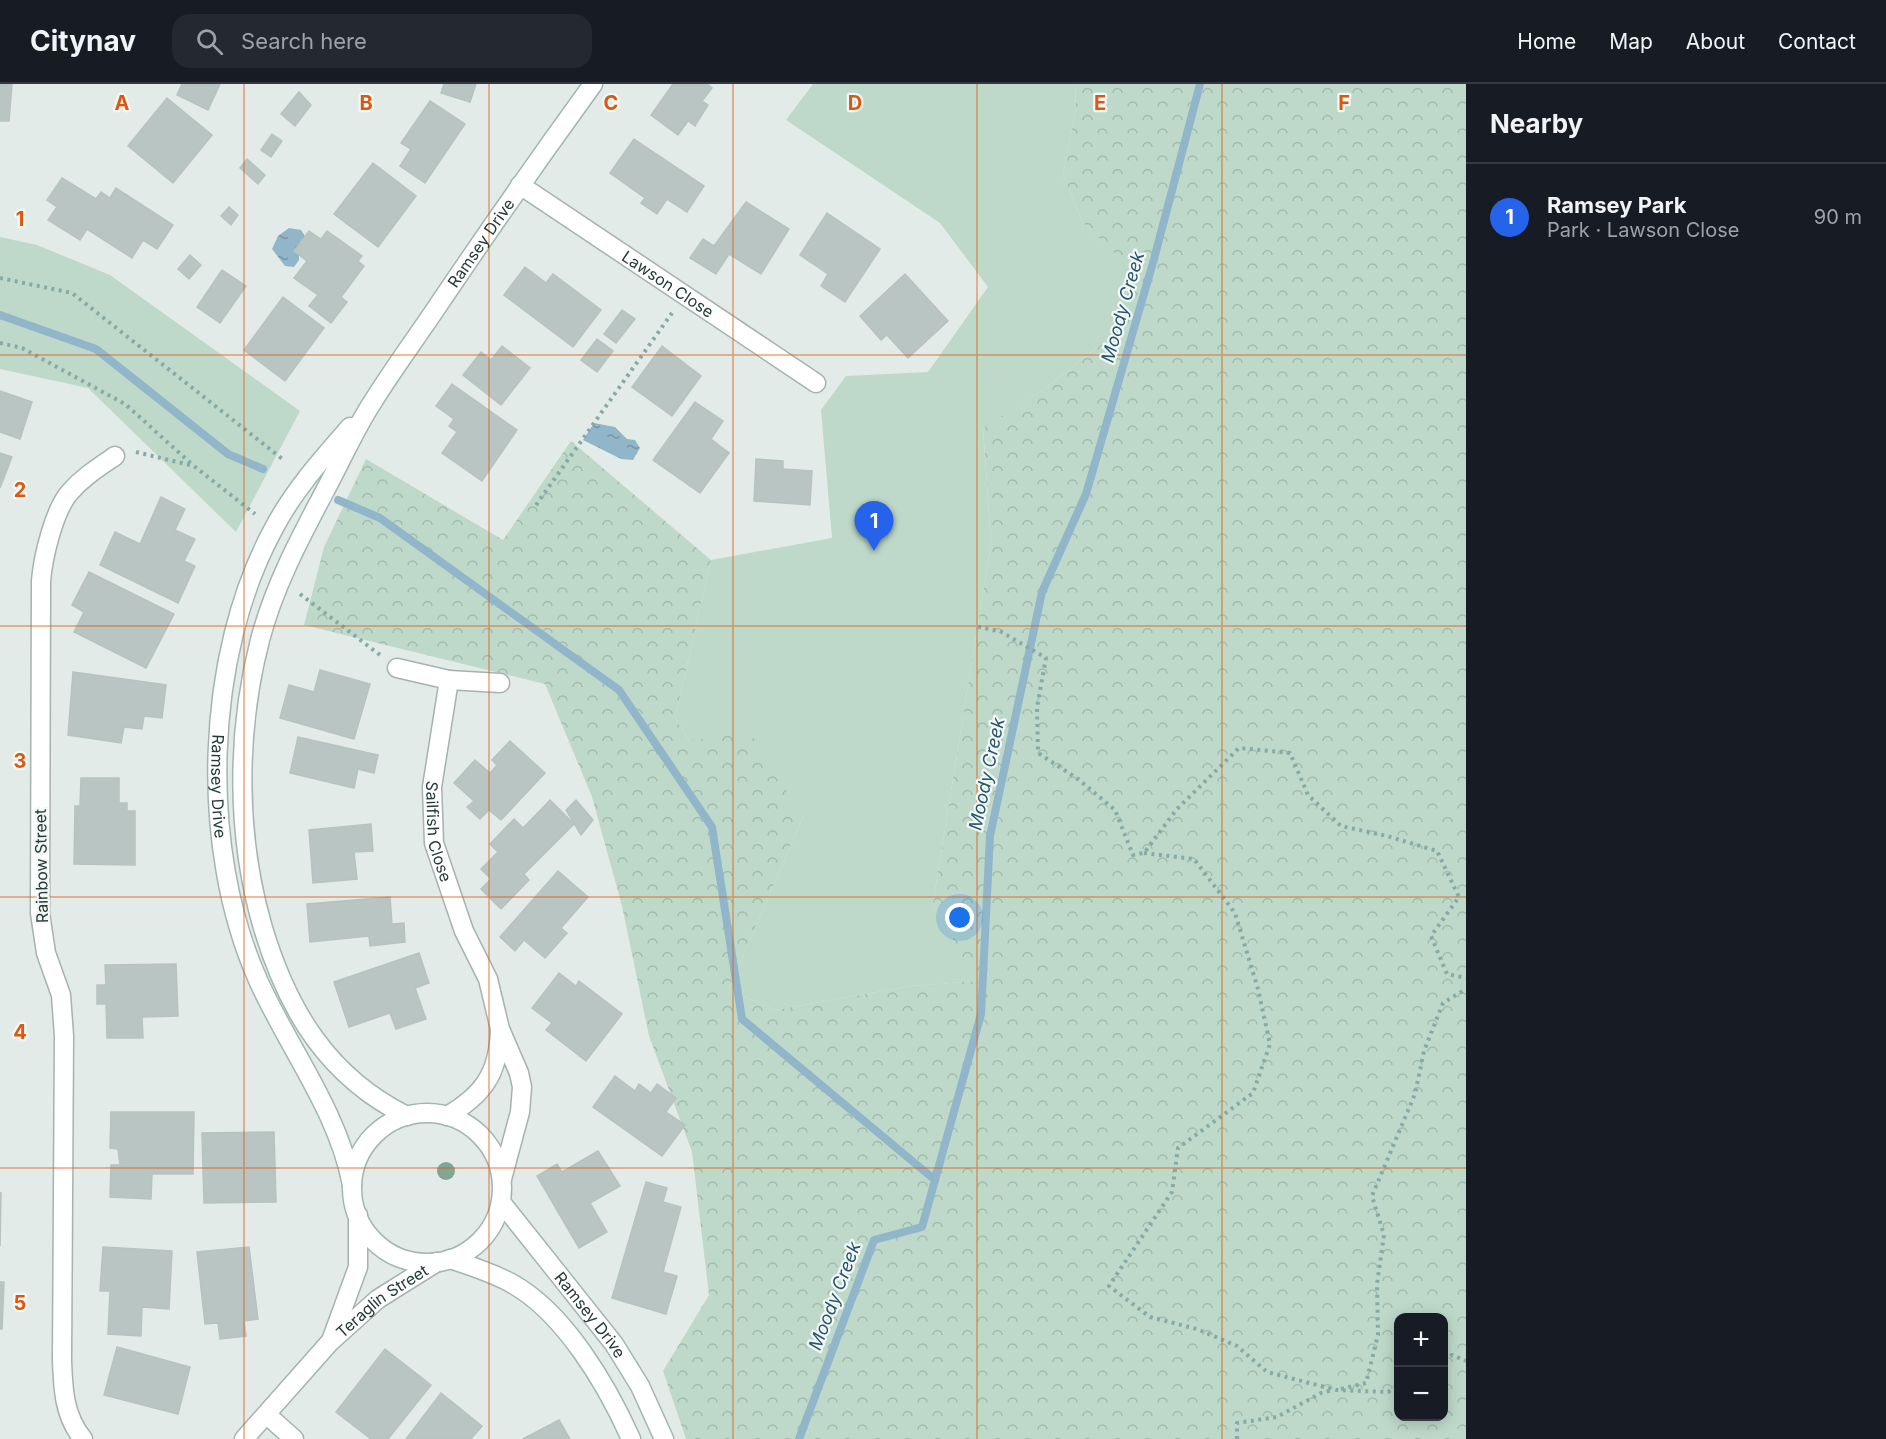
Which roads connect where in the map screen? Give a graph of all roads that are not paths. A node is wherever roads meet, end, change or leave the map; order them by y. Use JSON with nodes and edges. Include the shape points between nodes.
{"nodes":[{"id":1,"x":593,"y":84,"type":"edge"},
{"id":2,"x":520,"y":184,"type":"junction"},
{"id":3,"x":816,"y":383,"type":"dead end"},
{"id":4,"x":371,"y":404,"type":"junction"},
{"id":5,"x":115,"y":456,"type":"road end"},
{"id":6,"x":397,"y":668,"type":"road end"},
{"id":7,"x":450,"y":680,"type":"junction"},
{"id":8,"x":500,"y":683,"type":"dead end"},
{"id":9,"x":500,"y":1029,"type":"junction"},
{"id":10,"x":407,"y":1116,"type":"junction"},
{"id":11,"x":447,"y":1116,"type":"junction"},
{"id":12,"x":502,"y":1179,"type":"junction"},
{"id":13,"x":352,"y":1185,"type":"junction"},
{"id":14,"x":501,"y":1202,"type":"junction"},
{"id":15,"x":358,"y":1215,"type":"junction"},
{"id":16,"x":443,"y":1261,"type":"junction"},
{"id":17,"x":330,"y":1342,"type":"junction"},
{"id":18,"x":267,"y":1415,"type":"junction"},
{"id":19,"x":83,"y":1439,"type":"edge"},
{"id":20,"x":244,"y":1439,"type":"edge"},
{"id":21,"x":294,"y":1439,"type":"edge"},
{"id":22,"x":631,"y":1439,"type":"edge"},
{"id":23,"x":664,"y":1439,"type":"edge"}],
"edges":[{"from":1,"to":2,"type":"main road","name":"Ramsey Drive"},
{"from":2,"to":3,"type":"main road","name":"Lawson Close"},
{"from":2,"to":4,"type":"main road","name":"Ramsey Drive"},
{"from":4,"to":10,"type":"main road","name":"Ramsey Drive","via":[[281,580],[260,639],[245,724],[243,814],[248,866],[272,956],[313,1038],[336,1067],[362,1090]]},
{"from":4,"to":13,"type":"main road","name":"Ramsey Drive","via":[[299,485],[254,571],[227,669],[219,765],[222,846],[240,933],[288,1042],[339,1136]]},
{"from":5,"to":19,"type":"main road","name":"Rainbow Street","via":[[68,494],[48,541],[41,581],[40,913],[46,953],[61,995],[64,1036],[63,1396],[70,1420]]},
{"from":6,"to":7,"type":"main road"},
{"from":7,"to":8,"type":"main road"},
{"from":7,"to":9,"type":"main road","name":"Sailfish Close","via":[[432,787],[434,843],[464,931],[488,979]]},
{"from":9,"to":11,"type":"main road","name":"Sailfish Close","via":[[499,1056],[493,1073],[476,1094]]},
{"from":9,"to":12,"type":"main road","name":"Sailfish Close","via":[[522,1088],[520,1112]]},
{"from":10,"to":11,"type":"main road"},
{"from":10,"to":13,"type":"main road","via":[[386,1125],[368,1141],[357,1162]]},
{"from":11,"to":12,"type":"main road","via":[[467,1124],[484,1139],[496,1158]]},
{"from":12,"to":14,"type":"main road"},
{"from":13,"to":15,"type":"main road"},
{"from":14,"to":16,"type":"main road","via":[[484,1238],[468,1251]]},
{"from":14,"to":23,"type":"main road","name":"Ramsey Drive","via":[[614,1344],[640,1386]]},
{"from":15,"to":16,"type":"main road","via":[[367,1232],[398,1257],[417,1262]]},
{"from":15,"to":17,"type":"main road","name":"Teraglin Street","via":[[358,1267]]},
{"from":16,"to":17,"type":"main road","name":"Teraglin Street","via":[[378,1299]]},
{"from":16,"to":22,"type":"main road","name":"Ramsey Drive","via":[[512,1283],[545,1309],[603,1386]]},
{"from":17,"to":18,"type":"main road","name":"Teraglin Street"},
{"from":18,"to":20,"type":"main road","name":"Teraglin Street"},
{"from":18,"to":21,"type":"main road"}]}
